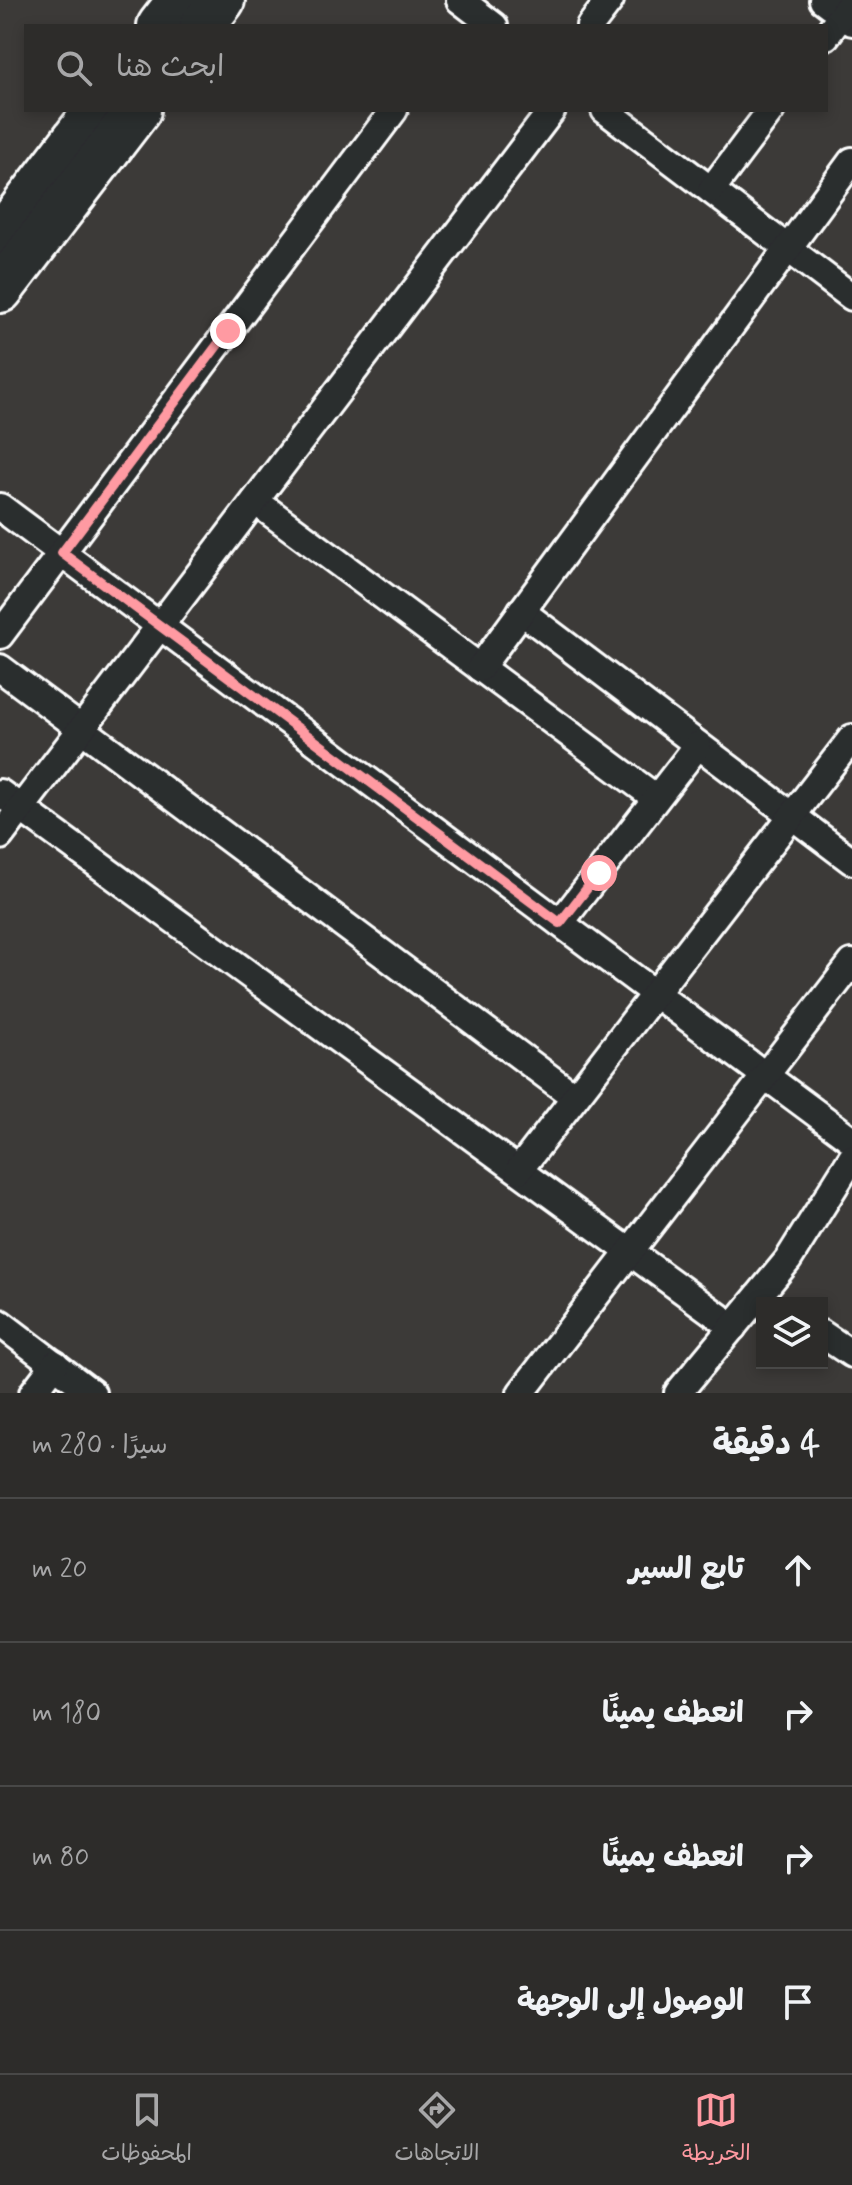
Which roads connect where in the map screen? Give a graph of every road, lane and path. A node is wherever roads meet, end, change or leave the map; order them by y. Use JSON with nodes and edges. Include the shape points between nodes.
{"nodes":[{"id":1,"x":180,"y":0,"type":"edge"},
{"id":2,"x":222,"y":0,"type":"edge"},
{"id":3,"x":610,"y":0,"type":"edge"},
{"id":4,"x":842,"y":9,"type":"edge"},
{"id":5,"x":463,"y":11,"type":"edge"},
{"id":6,"x":162,"y":24,"type":"edge"},
{"id":7,"x":204,"y":24,"type":"edge"},
{"id":8,"x":490,"y":24,"type":"edge"},
{"id":9,"x":592,"y":24,"type":"edge"},
{"id":10,"x":828,"y":33,"type":"edge"},
{"id":11,"x":95,"y":112,"type":"edge"},
{"id":12,"x":136,"y":112,"type":"edge"},
{"id":13,"x":393,"y":112,"type":"edge"},
{"id":14,"x":550,"y":112,"type":"edge"},
{"id":15,"x":608,"y":112,"type":"edge"},
{"id":16,"x":770,"y":112,"type":"edge"},
{"id":17,"x":852,"y":161,"type":"edge"},
{"id":18,"x":711,"y":190,"type":"junction"},
{"id":19,"x":0,"y":238,"type":"edge"},
{"id":20,"x":788,"y":248,"type":"junction"},
{"id":21,"x":0,"y":290,"type":"edge"},
{"id":22,"x":852,"y":297,"type":"edge"},
{"id":23,"x":255,"y":501,"type":"junction"},
{"id":24,"x":0,"y":507,"type":"edge"},
{"id":25,"x":62,"y":553,"type":"junction"},
{"id":26,"x":521,"y":611,"type":"junction"},
{"id":27,"x":160,"y":626,"type":"junction"},
{"id":28,"x":0,"y":635,"type":"edge"},
{"id":29,"x":0,"y":668,"type":"edge"},
{"id":30,"x":480,"y":668,"type":"junction"},
{"id":31,"x":849,"y":727,"type":"edge"},
{"id":32,"x":82,"y":729,"type":"junction"},
{"id":33,"x":698,"y":745,"type":"junction"},
{"id":34,"x":656,"y":798,"type":"junction"},
{"id":35,"x":10,"y":801,"type":"edge"},
{"id":36,"x":792,"y":816,"type":"junction"},
{"id":37,"x":0,"y":836,"type":"edge"},
{"id":38,"x":852,"y":861,"type":"edge"},
{"id":39,"x":560,"y":923,"type":"junction"},
{"id":40,"x":852,"y":963,"type":"edge"},
{"id":41,"x":655,"y":994,"type":"junction"},
{"id":42,"x":765,"y":1076,"type":"junction"},
{"id":43,"x":575,"y":1097,"type":"junction"},
{"id":44,"x":852,"y":1140,"type":"edge"},
{"id":45,"x":852,"y":1158,"type":"edge"},
{"id":46,"x":519,"y":1170,"type":"junction"},
{"id":47,"x":631,"y":1252,"type":"junction"},
{"id":48,"x":770,"y":1297,"type":"edge"},
{"id":49,"x":756,"y":1308,"type":"edge"},
{"id":50,"x":0,"y":1323,"type":"edge"},
{"id":51,"x":733,"y":1327,"type":"junction"},
{"id":52,"x":828,"y":1338,"type":"edge"},
{"id":53,"x":852,"y":1354,"type":"edge"},
{"id":54,"x":55,"y":1364,"type":"junction"},
{"id":55,"x":33,"y":1393,"type":"edge"},
{"id":56,"x":92,"y":1393,"type":"edge"},
{"id":57,"x":521,"y":1393,"type":"edge"},
{"id":58,"x":678,"y":1393,"type":"edge"}],
"edges":[{"from":1,"to":6,"type":"highway"},
{"from":2,"to":7,"type":"highway"},
{"from":3,"to":9,"type":"street"},
{"from":4,"to":10,"type":"street"},
{"from":5,"to":8,"type":"street"},
{"from":11,"to":19,"type":"highway"},
{"from":12,"to":21,"type":"highway"},
{"from":13,"to":25,"type":"street"},
{"from":14,"to":23,"type":"street"},
{"from":15,"to":18,"type":"street"},
{"from":16,"to":18,"type":"street"},
{"from":17,"to":20,"type":"street"},
{"from":18,"to":20,"type":"street"},
{"from":20,"to":22,"type":"street"},
{"from":20,"to":26,"type":"street"},
{"from":23,"to":27,"type":"street"},
{"from":23,"to":30,"type":"street"},
{"from":24,"to":25,"type":"street"},
{"from":25,"to":27,"type":"street"},
{"from":25,"to":28,"type":"street"},
{"from":26,"to":30,"type":"street"},
{"from":26,"to":33,"type":"street"},
{"from":27,"to":32,"type":"street"},
{"from":27,"to":39,"type":"street"},
{"from":29,"to":32,"type":"street"},
{"from":30,"to":34,"type":"street"},
{"from":31,"to":36,"type":"street"},
{"from":32,"to":35,"type":"street"},
{"from":32,"to":43,"type":"street"},
{"from":33,"to":34,"type":"street"},
{"from":33,"to":36,"type":"street"},
{"from":34,"to":39,"type":"street"},
{"from":35,"to":37,"type":"street"},
{"from":35,"to":46,"type":"street"},
{"from":36,"to":38,"type":"street"},
{"from":36,"to":41,"type":"street"},
{"from":39,"to":41,"type":"street"},
{"from":40,"to":42,"type":"street"},
{"from":41,"to":42,"type":"street"},
{"from":41,"to":43,"type":"street"},
{"from":42,"to":44,"type":"street"},
{"from":42,"to":47,"type":"street"},
{"from":43,"to":46,"type":"street"},
{"from":45,"to":48,"type":"street"},
{"from":46,"to":47,"type":"street"},
{"from":47,"to":51,"type":"street"},
{"from":47,"to":57,"type":"street"},
{"from":49,"to":51,"type":"street"},
{"from":50,"to":54,"type":"street"},
{"from":51,"to":58,"type":"street"},
{"from":52,"to":53,"type":"street"},
{"from":54,"to":55,"type":"street"},
{"from":54,"to":56,"type":"street"}]}
